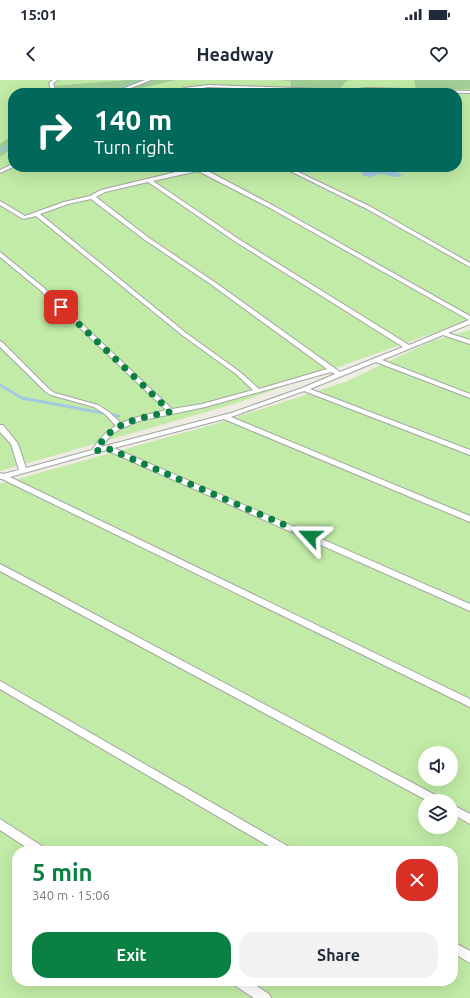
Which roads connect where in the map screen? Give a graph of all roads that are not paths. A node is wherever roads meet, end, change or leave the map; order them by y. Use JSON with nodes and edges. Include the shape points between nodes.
{"nodes":[{"id":1,"x":56,"y":80,"type":"edge"},
{"id":2,"x":148,"y":80,"type":"edge"},
{"id":3,"x":53,"y":88,"type":"edge"},
{"id":4,"x":127,"y":88,"type":"edge"},
{"id":5,"x":193,"y":88,"type":"edge"},
{"id":6,"x":236,"y":88,"type":"edge"},
{"id":7,"x":184,"y":172,"type":"edge"},
{"id":8,"x":205,"y":172,"type":"edge"},
{"id":9,"x":294,"y":172,"type":"edge"},
{"id":10,"x":149,"y":180,"type":"junction"},
{"id":11,"x":92,"y":197,"type":"junction"},
{"id":12,"x":0,"y":203,"type":"edge"},
{"id":13,"x":37,"y":214,"type":"junction"},
{"id":14,"x":0,"y":254,"type":"edge"},
{"id":15,"x":470,"y":265,"type":"edge"},
{"id":16,"x":470,"y":321,"type":"edge"},
{"id":17,"x":442,"y":333,"type":"junction"},
{"id":18,"x":470,"y":342,"type":"edge"},
{"id":19,"x":0,"y":343,"type":"edge"},
{"id":20,"x":408,"y":347,"type":"junction"},
{"id":21,"x":376,"y":360,"type":"junction"},
{"id":22,"x":333,"y":369,"type":"junction"},
{"id":23,"x":340,"y":375,"type":"junction"},
{"id":24,"x":304,"y":389,"type":"junction"},
{"id":25,"x":258,"y":391,"type":"junction"},
{"id":26,"x":470,"y":396,"type":"edge"},
{"id":27,"x":169,"y":412,"type":"junction"},
{"id":28,"x":224,"y":416,"type":"junction"},
{"id":29,"x":120,"y":426,"type":"junction"},
{"id":30,"x":0,"y":427,"type":"edge"},
{"id":31,"x":107,"y":448,"type":"junction"},
{"id":32,"x":96,"y":451,"type":"junction"},
{"id":33,"x":470,"y":453,"type":"edge"},
{"id":34,"x":23,"y":471,"type":"junction"},
{"id":35,"x":1,"y":476,"type":"edge"},
{"id":36,"x":470,"y":519,"type":"edge"},
{"id":37,"x":0,"y":567,"type":"edge"},
{"id":38,"x":470,"y":608,"type":"edge"},
{"id":39,"x":0,"y":684,"type":"edge"},
{"id":40,"x":470,"y":703,"type":"edge"},
{"id":41,"x":424,"y":794,"type":"edge"},
{"id":42,"x":458,"y":812,"type":"edge"},
{"id":43,"x":470,"y":818,"type":"edge"},
{"id":44,"x":0,"y":824,"type":"edge"},
{"id":45,"x":33,"y":846,"type":"edge"},
{"id":46,"x":278,"y":846,"type":"edge"},
{"id":47,"x":458,"y":950,"type":"edge"},
{"id":48,"x":470,"y":957,"type":"edge"},
{"id":49,"x":246,"y":986,"type":"edge"},
{"id":50,"x":265,"y":998,"type":"edge"}],
"edges":[{"from":1,"to":3,"type":"lane","via":[[51,82]]},
{"from":2,"to":4,"type":"lane"},
{"from":5,"to":6,"type":"lane"},
{"from":7,"to":10,"type":"lane"},
{"from":8,"to":16,"type":"lane","via":[[266,204]]},
{"from":9,"to":15,"type":"lane","via":[[369,208]]},
{"from":10,"to":11,"type":"lane","via":[[103,191]]},
{"from":10,"to":20,"type":"lane","via":[[232,237]]},
{"from":11,"to":13,"type":"lane"},
{"from":11,"to":22,"type":"lane","via":[[147,239]]},
{"from":12,"to":13,"type":"lane","via":[[25,218]]},
{"from":13,"to":25,"type":"lane"},
{"from":14,"to":27,"type":"lane","via":[[80,325],[160,400]]},
{"from":16,"to":17,"type":"lane"},
{"from":17,"to":18,"type":"lane"},
{"from":17,"to":20,"type":"lane"},
{"from":19,"to":29,"type":"lane","via":[[48,391],[96,406]]},
{"from":20,"to":21,"type":"lane"},
{"from":21,"to":23,"type":"lane"},
{"from":21,"to":26,"type":"lane"},
{"from":22,"to":23,"type":"lane"},
{"from":22,"to":25,"type":"lane"},
{"from":23,"to":24,"type":"lane"},
{"from":24,"to":28,"type":"lane"},
{"from":24,"to":33,"type":"lane"},
{"from":25,"to":27,"type":"lane"},
{"from":27,"to":29,"type":"lane"},
{"from":28,"to":31,"type":"lane"},
{"from":28,"to":36,"type":"lane"},
{"from":29,"to":32,"type":"lane","via":[[101,440]]},
{"from":30,"to":34,"type":"lane","via":[[14,444]]},
{"from":31,"to":32,"type":"lane"},
{"from":31,"to":38,"type":"lane"},
{"from":32,"to":34,"type":"lane"},
{"from":34,"to":35,"type":"lane"},
{"from":35,"to":40,"type":"lane"},
{"from":37,"to":41,"type":"lane"},
{"from":39,"to":46,"type":"lane"},
{"from":42,"to":43,"type":"lane"},
{"from":44,"to":45,"type":"lane"},
{"from":47,"to":48,"type":"lane"},
{"from":49,"to":50,"type":"lane"}]}
